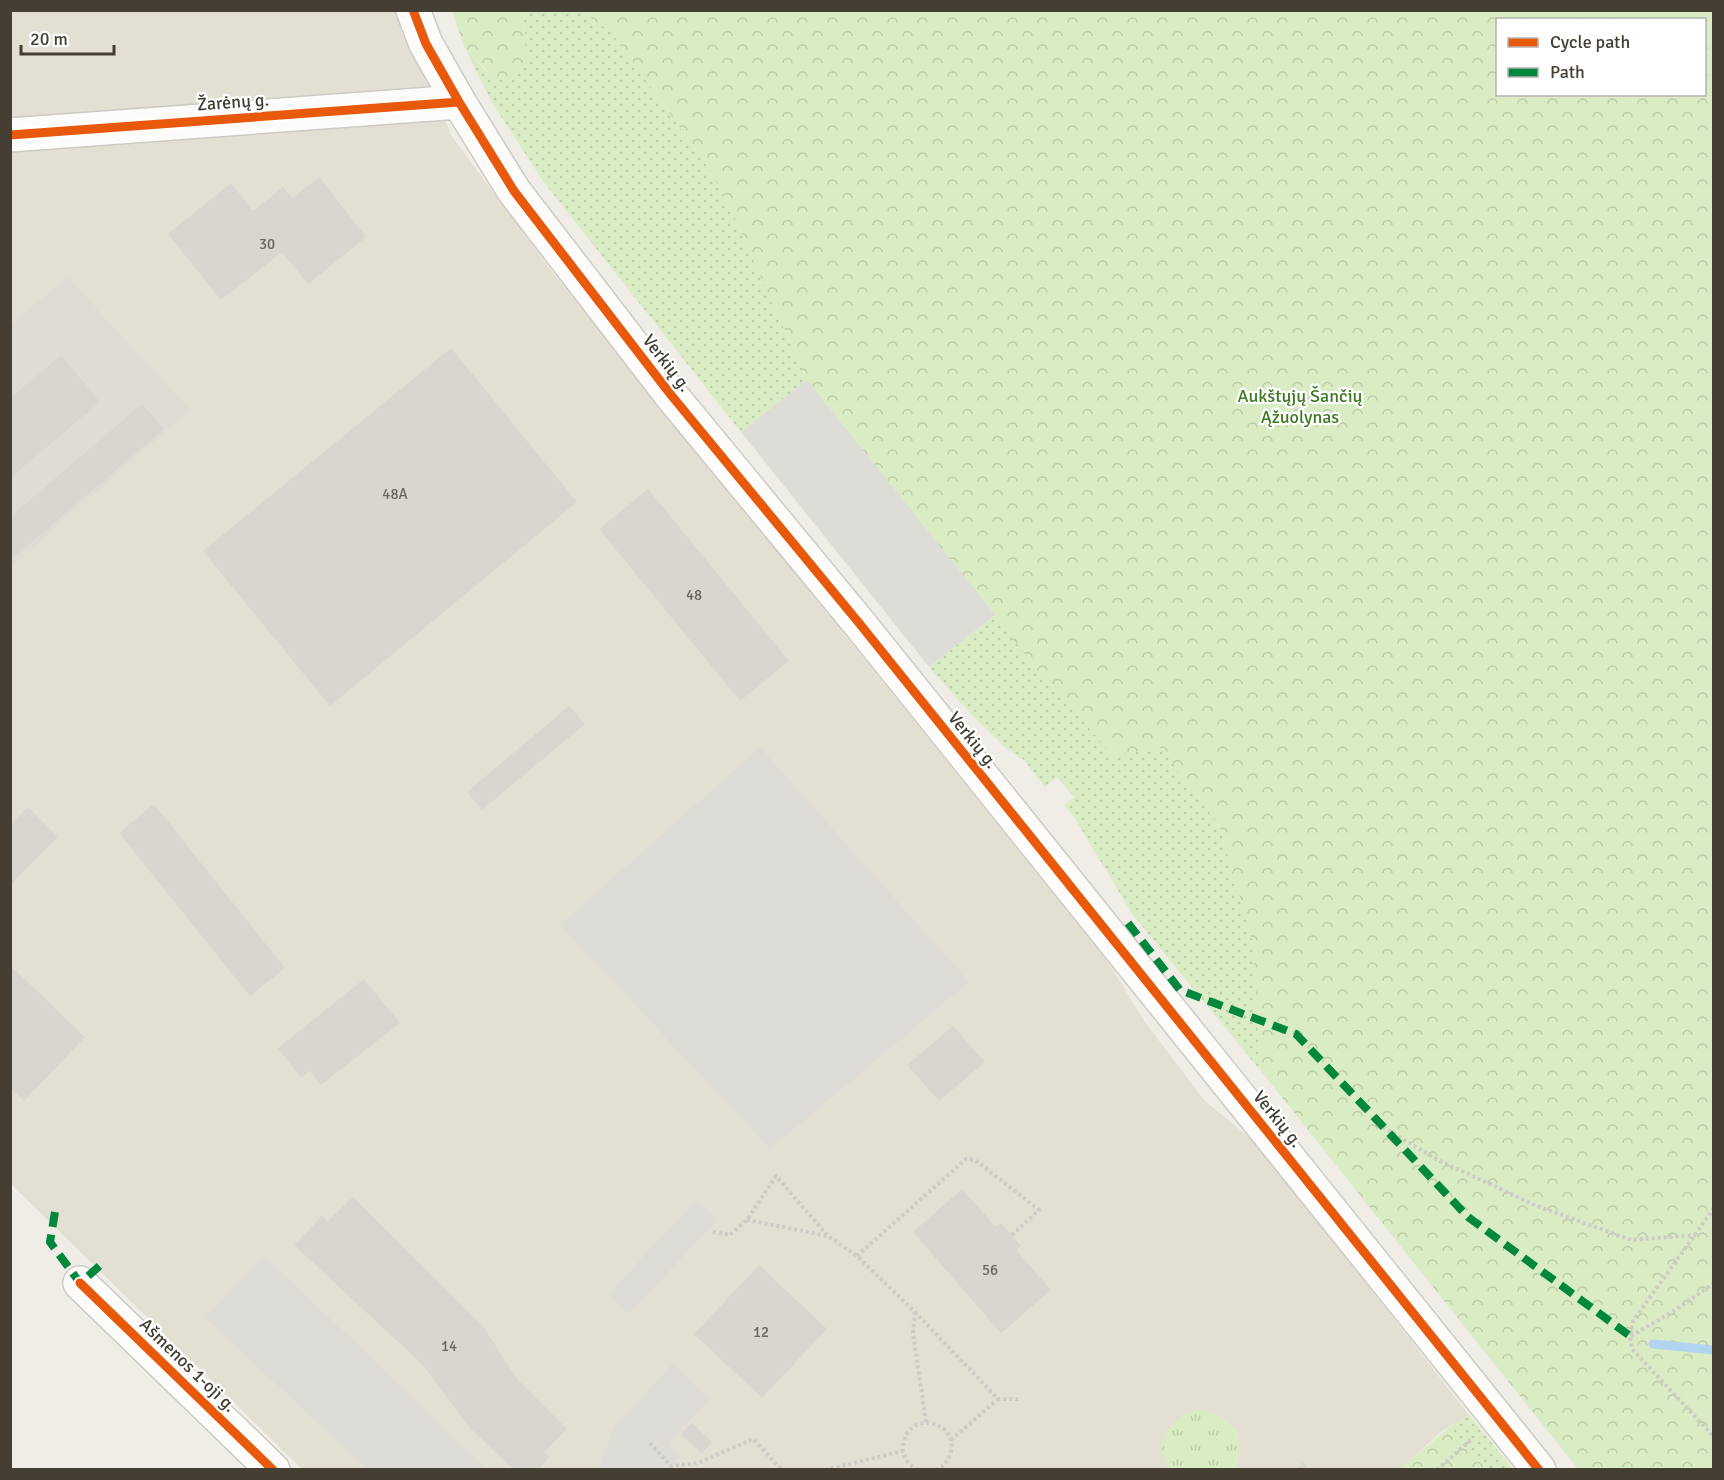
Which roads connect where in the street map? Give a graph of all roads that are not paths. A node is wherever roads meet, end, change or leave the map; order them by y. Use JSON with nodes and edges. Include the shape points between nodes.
{"nodes":[{"id":1,"x":412,"y":10,"type":"edge"},
{"id":2,"x":459,"y":102,"type":"junction"},
{"id":3,"x":10,"y":135,"type":"edge"},
{"id":4,"x":80,"y":1283,"type":"dead end"},
{"id":5,"x":273,"y":1470,"type":"edge"},
{"id":6,"x":1539,"y":1470,"type":"edge"}],
"edges":[{"from":1,"to":2,"type":"street","name":"Verkių g.","via":[[426,44]]},
{"from":2,"to":3,"type":"street","name":"Žarėnų g."},
{"from":2,"to":6,"type":"street","name":"Verkių g.","via":[[514,191],[671,395],[859,623]]},
{"from":4,"to":5,"type":"street","name":"Ašmenos 1-oji g."}]}
